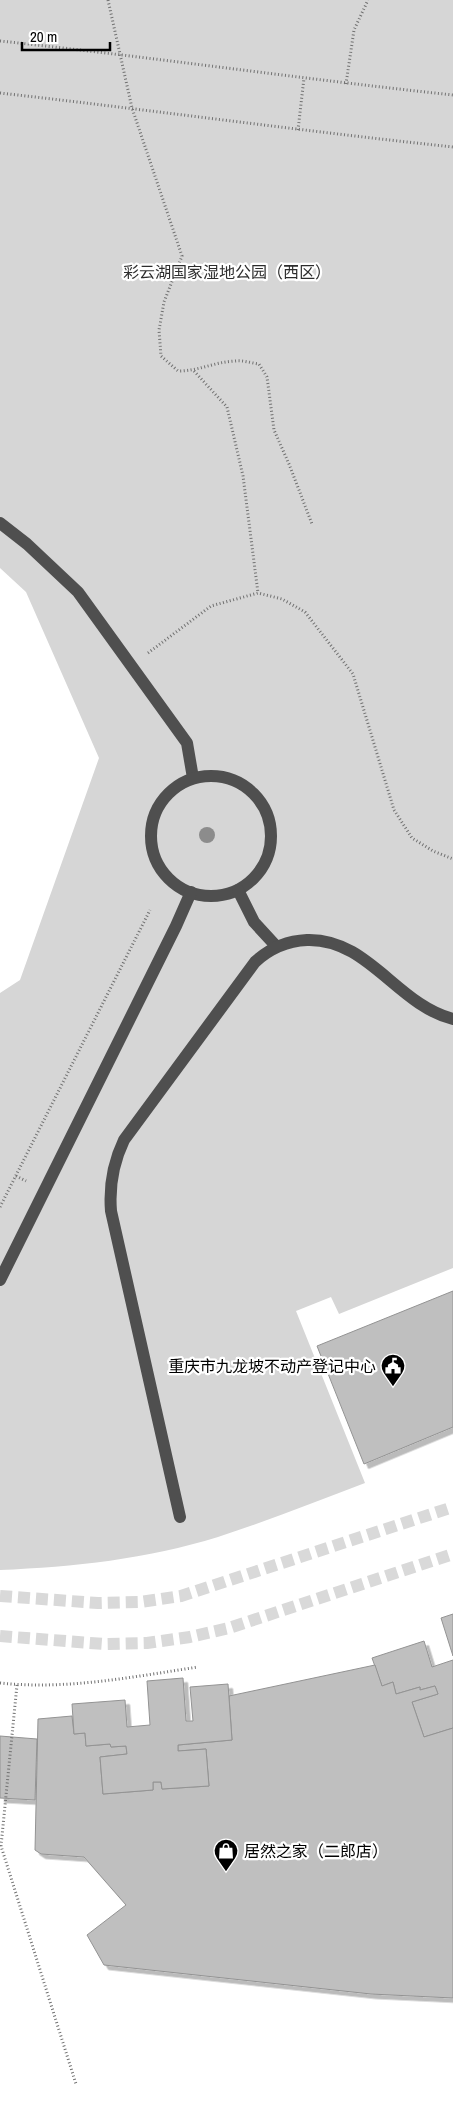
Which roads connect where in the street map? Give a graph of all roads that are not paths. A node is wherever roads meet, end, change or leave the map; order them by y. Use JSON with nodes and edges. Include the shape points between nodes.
{"nodes":[{"id":1,"x":0,"y":523,"type":"edge"},
{"id":2,"x":193,"y":778,"type":"junction"},
{"id":3,"x":238,"y":890,"type":"junction"},
{"id":4,"x":192,"y":892,"type":"junction"},
{"id":5,"x":276,"y":946,"type":"junction"},
{"id":6,"x":453,"y":1019,"type":"edge"},
{"id":7,"x":0,"y":1280,"type":"edge"},
{"id":8,"x":180,"y":1517,"type":"dead end"}],
"edges":[{"from":1,"to":2,"type":"lane","via":[[78,592],[187,743]]},
{"from":2,"to":3,"type":"lane","via":[[212,775],[231,779],[248,788],[261,803],[269,821],[271,842],[266,861],[254,878]]},
{"from":2,"to":4,"type":"lane","via":[[176,786],[162,800],[153,818],[150,837],[154,856],[164,874],[179,887]]},
{"from":3,"to":4,"type":"lane","via":[[218,896]]},
{"from":3,"to":5,"type":"lane","via":[[254,922]]},
{"from":4,"to":7,"type":"lane"},
{"from":5,"to":6,"type":"lane","via":[[311,940],[338,944],[351,950],[433,1012]]},
{"from":5,"to":8,"type":"lane","via":[[255,962],[130,1132],[112,1174],[111,1211]]}]}
